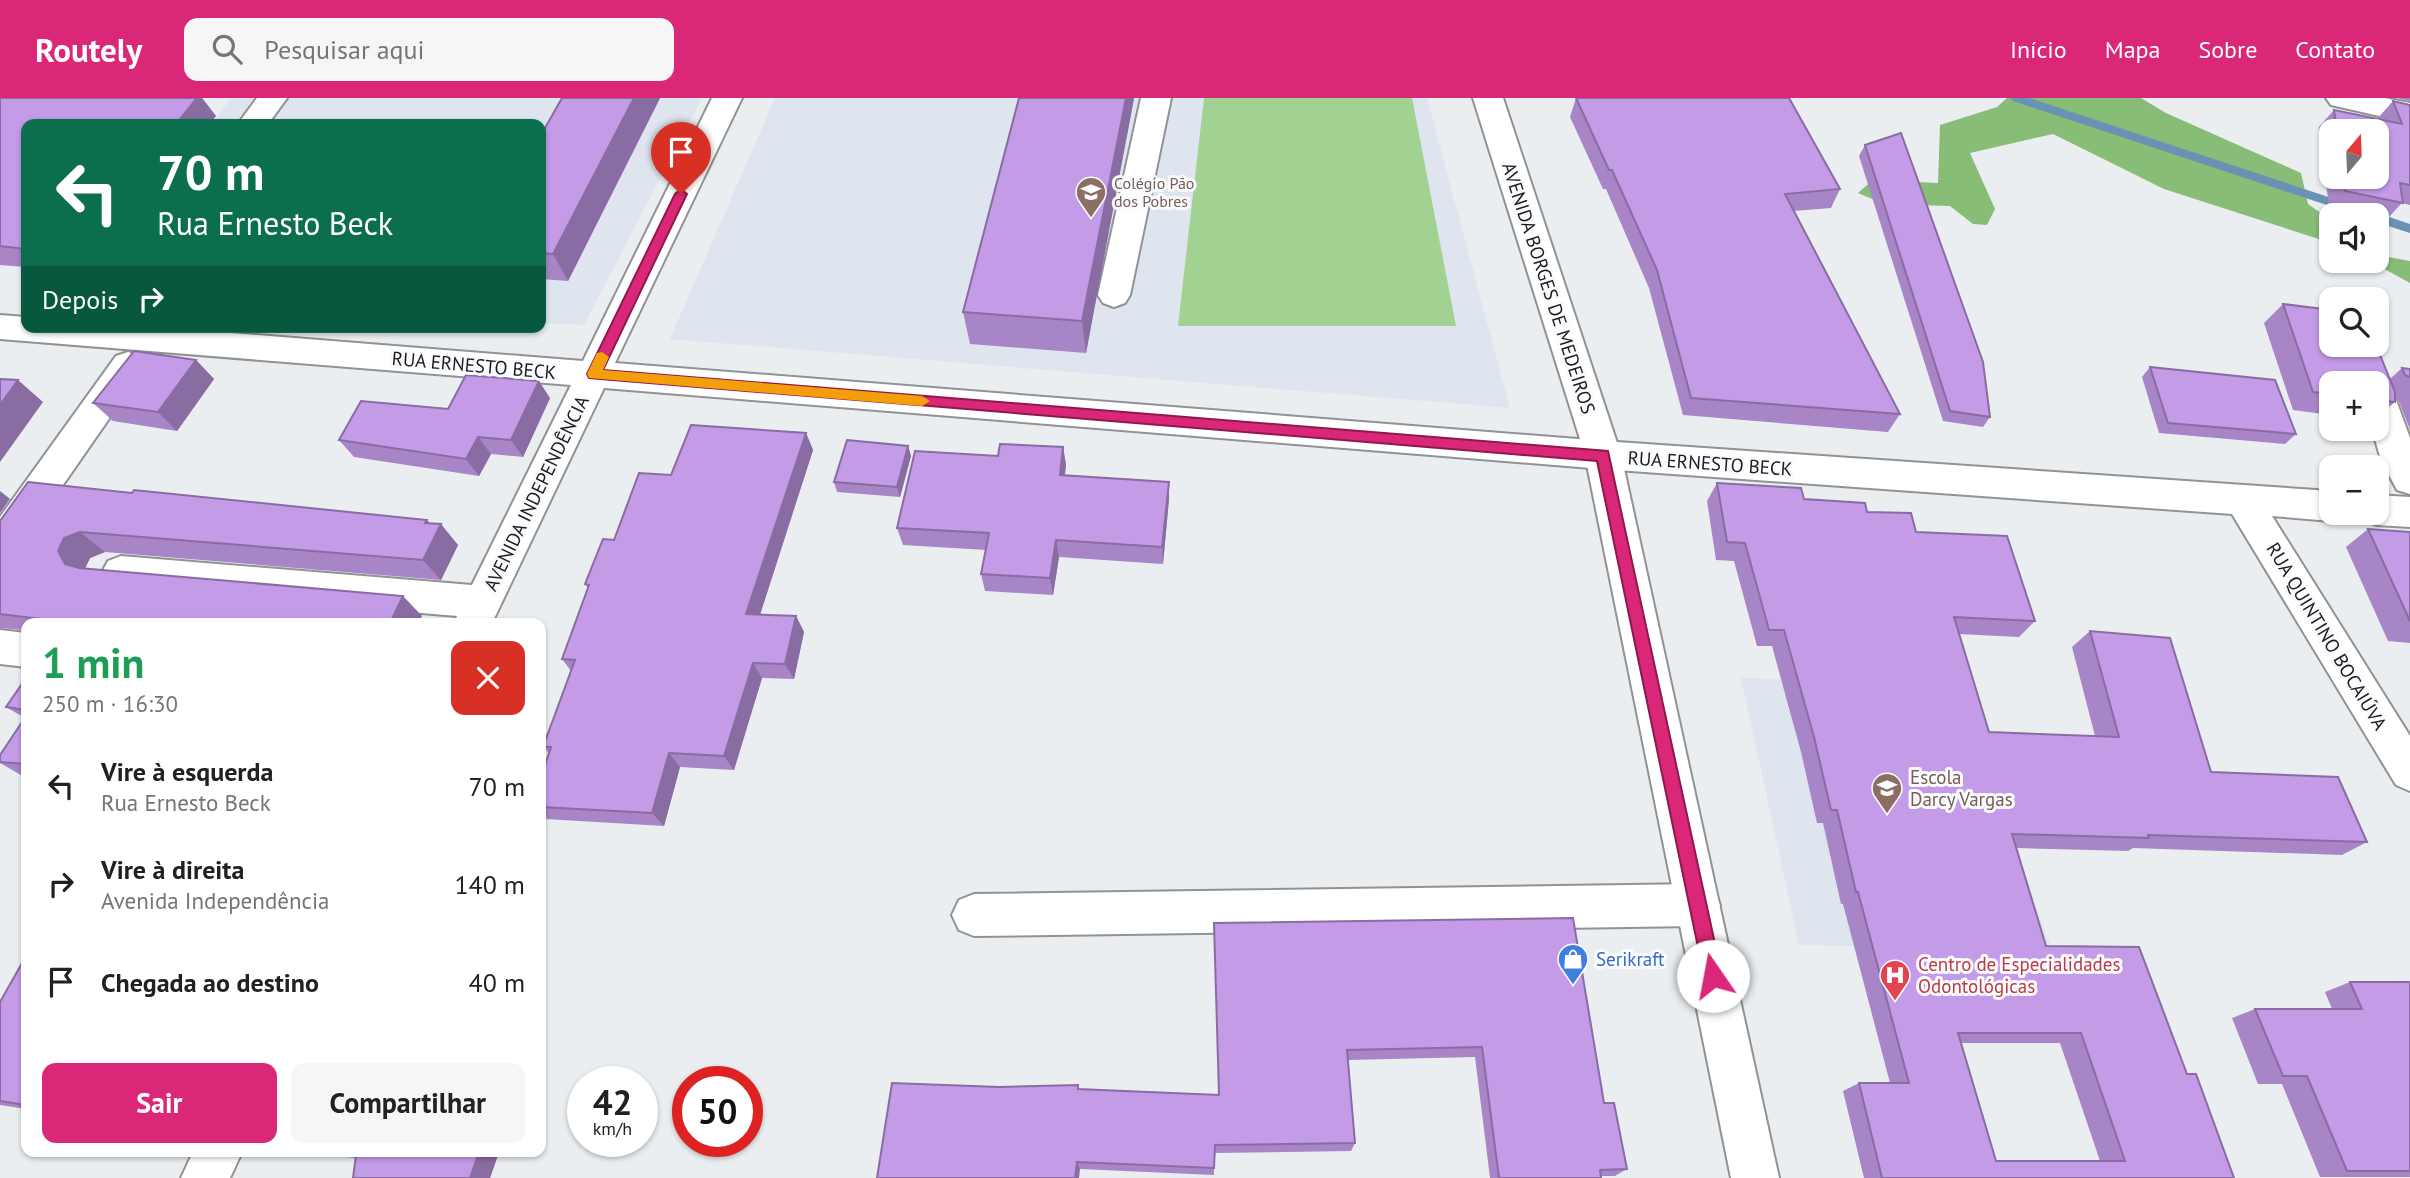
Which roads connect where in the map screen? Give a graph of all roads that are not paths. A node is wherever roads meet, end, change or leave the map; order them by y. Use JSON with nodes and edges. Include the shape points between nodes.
{"nodes":[{"id":1,"x":272,"y":98,"type":"edge"},
{"id":2,"x":727,"y":98,"type":"edge"},
{"id":3,"x":1156,"y":98,"type":"edge"},
{"id":4,"x":1488,"y":98,"type":"edge"},
{"id":5,"x":2341,"y":98,"type":"edge"},
{"id":6,"x":2410,"y":113,"type":"edge"},
{"id":7,"x":257,"y":119,"type":"edge"},
{"id":8,"x":1114,"y":295,"type":"dead end"},
{"id":9,"x":0,"y":327,"type":"edge"},
{"id":10,"x":21,"y":328,"type":"edge"},
{"id":11,"x":112,"y":333,"type":"edge"},
{"id":12,"x":146,"y":339,"type":"junction"},
{"id":13,"x":594,"y":374,"type":"junction"},
{"id":14,"x":2389,"y":426,"type":"edge"},
{"id":15,"x":1603,"y":455,"type":"junction"},
{"id":16,"x":2410,"y":480,"type":"edge"},
{"id":17,"x":2243,"y":500,"type":"junction"},
{"id":18,"x":2319,"y":505,"type":"edge"},
{"id":19,"x":2389,"y":511,"type":"edge"},
{"id":20,"x":2410,"y":512,"type":"edge"},
{"id":21,"x":0,"y":546,"type":"edge"},
{"id":22,"x":105,"y":570,"type":"edge"},
{"id":23,"x":478,"y":612,"type":"edge"},
{"id":24,"x":0,"y":647,"type":"edge"},
{"id":25,"x":21,"y":649,"type":"edge"},
{"id":26,"x":2410,"y":772,"type":"edge"},
{"id":27,"x":1698,"y":905,"type":"junction"},
{"id":28,"x":974,"y":915,"type":"dead end"},
{"id":29,"x":216,"y":1157,"type":"edge"},
{"id":30,"x":205,"y":1178,"type":"edge"},
{"id":31,"x":1755,"y":1178,"type":"edge"}],
"edges":[{"from":1,"to":7,"type":"street"},
{"from":2,"to":13,"type":"street","name":"AVENIDA INDEPENDÊNCIA"},
{"from":3,"to":8,"type":"street"},
{"from":4,"to":15,"type":"street","name":"AVENIDA BORGES DE MEDEIROS"},
{"from":5,"to":6,"type":"street"},
{"from":9,"to":10,"type":"street","name":"RUA ERNESTO BECK"},
{"from":11,"to":12,"type":"street","name":"RUA ERNESTO BECK"},
{"from":12,"to":13,"type":"street","name":"RUA ERNESTO BECK"},
{"from":12,"to":21,"type":"street"},
{"from":13,"to":15,"type":"street","name":"RUA ERNESTO BECK"},
{"from":13,"to":23,"type":"street","name":"AVENIDA INDEPENDÊNCIA"},
{"from":14,"to":16,"type":"street"},
{"from":15,"to":17,"type":"street","name":"RUA ERNESTO BECK"},
{"from":15,"to":27,"type":"street","name":"AVENIDA BORGES DE MEDEIROS"},
{"from":17,"to":18,"type":"street","name":"RUA ERNESTO BECK"},
{"from":17,"to":26,"type":"street","name":"RUA QUINTINO BOCAIÚVA"},
{"from":19,"to":20,"type":"street"},
{"from":22,"to":23,"type":"street"},
{"from":24,"to":25,"type":"street"},
{"from":27,"to":28,"type":"street"},
{"from":27,"to":31,"type":"street","name":"AVENIDA BORGES DE MEDEIROS"},
{"from":29,"to":30,"type":"street"}]}
